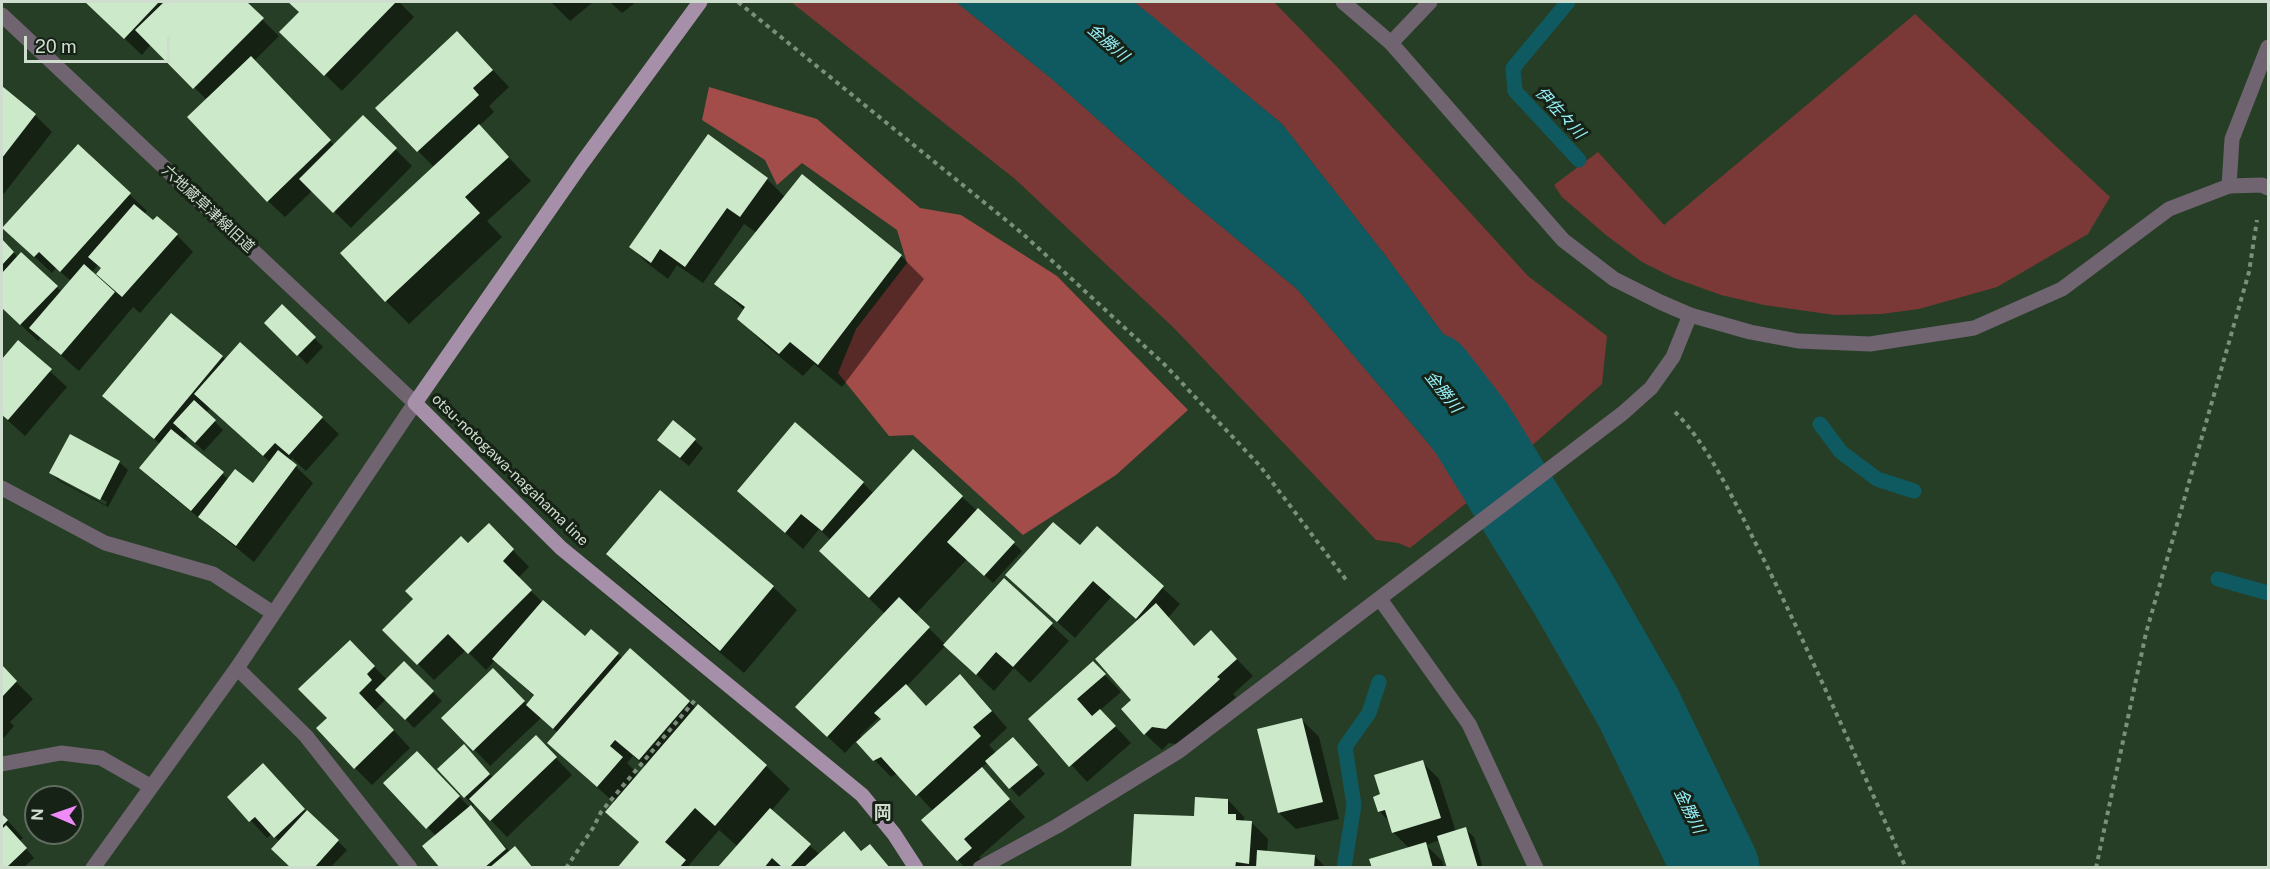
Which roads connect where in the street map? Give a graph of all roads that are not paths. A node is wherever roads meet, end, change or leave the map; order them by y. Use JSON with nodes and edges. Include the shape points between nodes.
{"nodes":[{"id":1,"x":700,"y":2,"type":"edge"},
{"id":2,"x":1343,"y":2,"type":"edge"},
{"id":3,"x":1430,"y":2,"type":"edge"},
{"id":4,"x":2,"y":15,"type":"edge"},
{"id":5,"x":1391,"y":43,"type":"junction"},
{"id":6,"x":2268,"y":47,"type":"edge"},
{"id":7,"x":2229,"y":186,"type":"junction"},
{"id":8,"x":2265,"y":186,"type":"edge"},
{"id":9,"x":1690,"y":315,"type":"junction"},
{"id":10,"x":415,"y":403,"type":"junction"},
{"id":11,"x":2,"y":488,"type":"edge"},
{"id":12,"x":1374,"y":603,"type":"junction"},
{"id":13,"x":273,"y":613,"type":"junction"},
{"id":14,"x":237,"y":668,"type":"junction"},
{"id":15,"x":2,"y":764,"type":"edge"},
{"id":16,"x":150,"y":786,"type":"junction"},
{"id":17,"x":93,"y":867,"type":"edge"},
{"id":18,"x":410,"y":867,"type":"edge"},
{"id":19,"x":916,"y":867,"type":"edge"},
{"id":20,"x":980,"y":867,"type":"edge"},
{"id":21,"x":1536,"y":867,"type":"edge"}],
"edges":[{"from":1,"to":10,"type":"main road","name":"otsu-notogawa-nagahama line"},
{"from":2,"to":5,"type":"street"},
{"from":3,"to":5,"type":"street"},
{"from":4,"to":10,"type":"street","name":"六地蔵草津線旧道"},
{"from":5,"to":9,"type":"street","via":[[1563,240],[1614,279]]},
{"from":6,"to":7,"type":"street","via":[[2232,139]]},
{"from":7,"to":8,"type":"street"},
{"from":7,"to":9,"type":"street","via":[[2169,209],[2062,289],[1974,328],[1858,344],[1798,341]]},
{"from":9,"to":12,"type":"street","via":[[1673,357],[1651,388]]},
{"from":10,"to":13,"type":"street"},
{"from":10,"to":19,"type":"main road","name":"otsu-notogawa-nagahama line","via":[[561,548],[862,795]]},
{"from":11,"to":13,"type":"street","via":[[105,543],[213,574]]},
{"from":12,"to":20,"type":"street","via":[[1179,751]]},
{"from":12,"to":21,"type":"street","via":[[1469,724]]},
{"from":13,"to":14,"type":"street"},
{"from":14,"to":16,"type":"street"},
{"from":14,"to":18,"type":"street","via":[[306,736]]},
{"from":15,"to":16,"type":"street","via":[[61,753],[101,758]]},
{"from":16,"to":17,"type":"street"}]}
